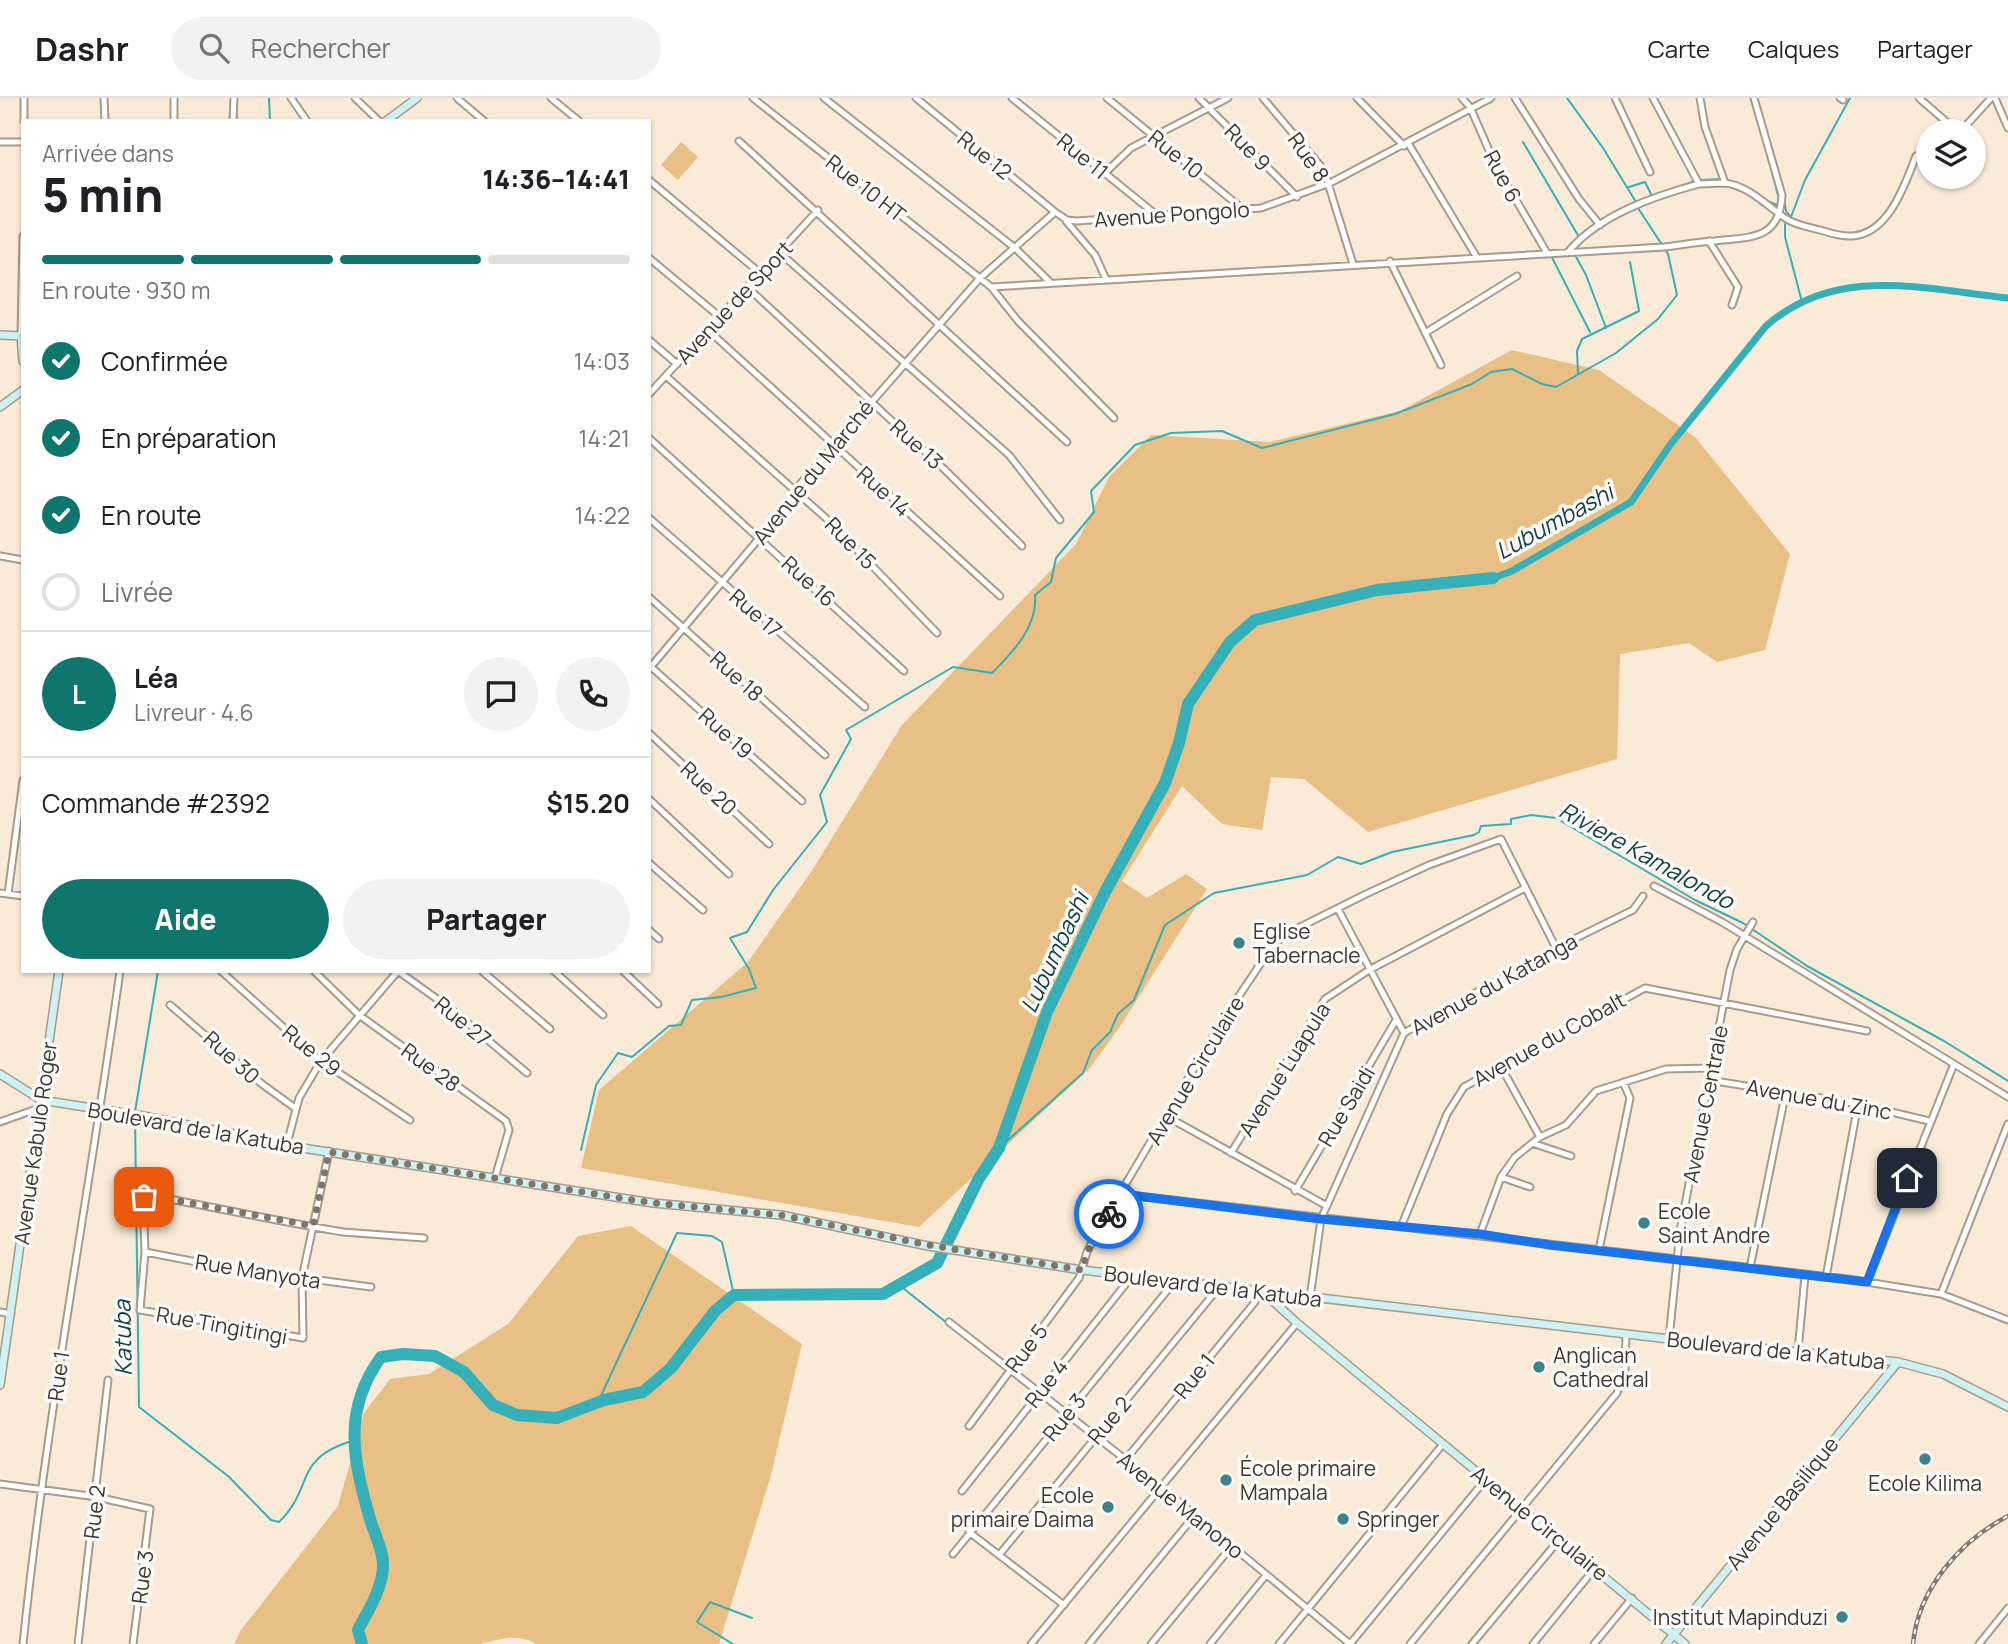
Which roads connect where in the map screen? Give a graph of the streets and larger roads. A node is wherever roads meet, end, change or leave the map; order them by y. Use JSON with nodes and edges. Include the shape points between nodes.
{"nodes":[{"id":1,"x":24,"y":98,"type":"edge"},
{"id":2,"x":104,"y":98,"type":"edge"},
{"id":3,"x":174,"y":98,"type":"edge"},
{"id":4,"x":234,"y":98,"type":"edge"},
{"id":5,"x":291,"y":98,"type":"edge"},
{"id":6,"x":355,"y":98,"type":"edge"},
{"id":7,"x":417,"y":98,"type":"edge"},
{"id":8,"x":457,"y":98,"type":"edge"},
{"id":9,"x":551,"y":98,"type":"edge"},
{"id":10,"x":753,"y":98,"type":"edge"},
{"id":11,"x":824,"y":98,"type":"edge"},
{"id":12,"x":916,"y":98,"type":"edge"},
{"id":13,"x":1012,"y":98,"type":"edge"},
{"id":14,"x":1107,"y":98,"type":"edge"},
{"id":15,"x":1199,"y":98,"type":"edge"},
{"id":16,"x":1228,"y":98,"type":"edge"},
{"id":17,"x":1264,"y":98,"type":"edge"},
{"id":18,"x":1357,"y":98,"type":"edge"},
{"id":19,"x":1462,"y":98,"type":"edge"},
{"id":20,"x":1491,"y":98,"type":"edge"},
{"id":21,"x":1515,"y":98,"type":"edge"},
{"id":22,"x":1615,"y":98,"type":"edge"},
{"id":23,"x":1653,"y":98,"type":"edge"},
{"id":24,"x":1700,"y":98,"type":"edge"},
{"id":25,"x":1754,"y":98,"type":"edge"},
{"id":26,"x":1993,"y":98,"type":"edge"},
{"id":27,"x":1923,"y":99,"type":"edge"},
{"id":28,"x":1209,"y":107,"type":"junction"},
{"id":29,"x":1470,"y":107,"type":"junction"},
{"id":30,"x":24,"y":119,"type":"edge"},
{"id":31,"x":105,"y":119,"type":"edge"},
{"id":32,"x":174,"y":119,"type":"edge"},
{"id":33,"x":233,"y":119,"type":"edge"},
{"id":34,"x":306,"y":119,"type":"edge"},
{"id":35,"x":377,"y":119,"type":"edge"},
{"id":36,"x":388,"y":119,"type":"edge"},
{"id":37,"x":482,"y":119,"type":"edge"},
{"id":38,"x":577,"y":119,"type":"edge"},
{"id":39,"x":1946,"y":119,"type":"edge"},
{"id":40,"x":1971,"y":119,"type":"edge"},
{"id":41,"x":2008,"y":128,"type":"edge"},
{"id":42,"x":1153,"y":135,"type":"junction"},
{"id":43,"x":739,"y":141,"type":"dead end"},
{"id":44,"x":0,"y":142,"type":"edge"},
{"id":45,"x":21,"y":142,"type":"edge"},
{"id":46,"x":1406,"y":144,"type":"junction"},
{"id":47,"x":1916,"y":156,"type":"edge"},
{"id":48,"x":1650,"y":172,"type":"dead end"},
{"id":49,"x":1105,"y":173,"type":"junction"},
{"id":50,"x":651,"y":182,"type":"edge"},
{"id":51,"x":1329,"y":183,"type":"junction"},
{"id":52,"x":1725,"y":183,"type":"junction"},
{"id":53,"x":1699,"y":184,"type":"junction"},
{"id":54,"x":1297,"y":197,"type":"junction"},
{"id":55,"x":818,"y":210,"type":"junction"},
{"id":56,"x":1244,"y":210,"type":"junction"},
{"id":57,"x":1055,"y":212,"type":"junction"},
{"id":58,"x":1154,"y":213,"type":"junction"},
{"id":59,"x":1779,"y":214,"type":"junction"},
{"id":60,"x":1063,"y":218,"type":"junction"},
{"id":61,"x":1600,"y":225,"type":"junction"},
{"id":62,"x":1709,"y":241,"type":"junction"},
{"id":63,"x":1015,"y":248,"type":"junction"},
{"id":64,"x":1568,"y":251,"type":"junction"},
{"id":65,"x":780,"y":253,"type":"junction"},
{"id":66,"x":1546,"y":253,"type":"junction"},
{"id":67,"x":1476,"y":257,"type":"junction"},
{"id":68,"x":651,"y":260,"type":"edge"},
{"id":69,"x":1391,"y":261,"type":"junction"},
{"id":70,"x":1353,"y":264,"type":"junction"},
{"id":71,"x":760,"y":273,"type":"junction"},
{"id":72,"x":1517,"y":276,"type":"dead end"},
{"id":73,"x":980,"y":278,"type":"junction"},
{"id":74,"x":1106,"y":279,"type":"junction"},
{"id":75,"x":1049,"y":281,"type":"junction"},
{"id":76,"x":991,"y":287,"type":"junction"},
{"id":77,"x":748,"y":288,"type":"junction"},
{"id":78,"x":1732,"y":305,"type":"dead end"},
{"id":79,"x":720,"y":317,"type":"junction"},
{"id":80,"x":939,"y":322,"type":"junction"},
{"id":81,"x":708,"y":330,"type":"junction"},
{"id":82,"x":1425,"y":332,"type":"junction"},
{"id":83,"x":0,"y":335,"type":"edge"},
{"id":84,"x":21,"y":336,"type":"edge"},
{"id":85,"x":651,"y":342,"type":"edge"},
{"id":86,"x":904,"y":362,"type":"junction"},
{"id":87,"x":677,"y":364,"type":"junction"},
{"id":88,"x":1441,"y":365,"type":"dead end"},
{"id":89,"x":666,"y":376,"type":"junction"},
{"id":90,"x":21,"y":391,"type":"edge"},
{"id":91,"x":651,"y":392,"type":"edge"},
{"id":92,"x":870,"y":402,"type":"junction"},
{"id":93,"x":0,"y":407,"type":"edge"},
{"id":94,"x":1114,"y":418,"type":"dead end"},
{"id":95,"x":651,"y":440,"type":"edge"},
{"id":96,"x":1067,"y":442,"type":"dead end"},
{"id":97,"x":832,"y":445,"type":"junction"},
{"id":98,"x":798,"y":492,"type":"junction"},
{"id":99,"x":651,"y":520,"type":"edge"},
{"id":100,"x":1060,"y":520,"type":"dead end"},
{"id":101,"x":761,"y":537,"type":"junction"},
{"id":102,"x":1022,"y":546,"type":"dead end"},
{"id":103,"x":0,"y":556,"type":"edge"},
{"id":104,"x":21,"y":560,"type":"edge"},
{"id":105,"x":722,"y":584,"type":"junction"},
{"id":106,"x":1000,"y":596,"type":"dead end"},
{"id":107,"x":651,"y":599,"type":"edge"},
{"id":108,"x":683,"y":628,"type":"junction"},
{"id":109,"x":937,"y":633,"type":"dead end"},
{"id":110,"x":651,"y":666,"type":"edge"},
{"id":111,"x":651,"y":668,"type":"edge"},
{"id":112,"x":904,"y":671,"type":"dead end"},
{"id":113,"x":864,"y":707,"type":"dead end"},
{"id":114,"x":651,"y":735,"type":"edge"},
{"id":115,"x":825,"y":755,"type":"dead end"},
{"id":116,"x":21,"y":795,"type":"edge"},
{"id":117,"x":651,"y":801,"type":"edge"},
{"id":118,"x":802,"y":801,"type":"dead end"},
{"id":119,"x":769,"y":844,"type":"dead end"},
{"id":120,"x":651,"y":865,"type":"edge"},
{"id":121,"x":729,"y":874,"type":"dead end"},
{"id":122,"x":1654,"y":886,"type":"dead end"},
{"id":123,"x":1525,"y":888,"type":"junction"},
{"id":124,"x":0,"y":893,"type":"edge"},
{"id":125,"x":8,"y":894,"type":"junction"},
{"id":126,"x":21,"y":896,"type":"edge"},
{"id":127,"x":1643,"y":896,"type":"dead end"},
{"id":128,"x":1338,"y":909,"type":"junction"},
{"id":129,"x":703,"y":910,"type":"dead end"},
{"id":130,"x":1753,"y":922,"type":"dead end"},
{"id":131,"x":651,"y":932,"type":"edge"},
{"id":132,"x":1744,"y":936,"type":"junction"},
{"id":133,"x":659,"y":939,"type":"dead end"},
{"id":134,"x":1556,"y":948,"type":"junction"},
{"id":135,"x":1369,"y":970,"type":"junction"},
{"id":136,"x":59,"y":973,"type":"edge"},
{"id":137,"x":120,"y":973,"type":"edge"},
{"id":138,"x":223,"y":973,"type":"edge"},
{"id":139,"x":316,"y":973,"type":"edge"},
{"id":140,"x":396,"y":973,"type":"edge"},
{"id":141,"x":401,"y":973,"type":"edge"},
{"id":142,"x":484,"y":973,"type":"edge"},
{"id":143,"x":556,"y":973,"type":"edge"},
{"id":144,"x":625,"y":973,"type":"edge"},
{"id":145,"x":1725,"y":1002,"type":"junction"},
{"id":146,"x":658,"y":1004,"type":"dead end"},
{"id":147,"x":170,"y":1005,"type":"dead end"},
{"id":148,"x":359,"y":1015,"type":"junction"},
{"id":149,"x":603,"y":1015,"type":"dead end"},
{"id":150,"x":1396,"y":1020,"type":"junction"},
{"id":151,"x":550,"y":1029,"type":"dead end"},
{"id":152,"x":1867,"y":1031,"type":"dead end"},
{"id":153,"x":1404,"y":1033,"type":"junction"},
{"id":154,"x":321,"y":1061,"type":"junction"},
{"id":155,"x":1954,"y":1064,"type":"junction"},
{"id":156,"x":1500,"y":1065,"type":"junction"},
{"id":157,"x":1711,"y":1068,"type":"junction"},
{"id":158,"x":527,"y":1073,"type":"dead end"},
{"id":159,"x":0,"y":1074,"type":"edge"},
{"id":160,"x":1709,"y":1080,"type":"junction"},
{"id":161,"x":1623,"y":1082,"type":"junction"},
{"id":162,"x":1786,"y":1091,"type":"junction"},
{"id":163,"x":2008,"y":1097,"type":"edge"},
{"id":164,"x":40,"y":1104,"type":"junction"},
{"id":165,"x":1858,"y":1104,"type":"junction"},
{"id":166,"x":295,"y":1108,"type":"junction"},
{"id":167,"x":101,"y":1109,"type":"junction"},
{"id":168,"x":1166,"y":1116,"type":"junction"},
{"id":169,"x":410,"y":1120,"type":"dead end"},
{"id":170,"x":1929,"y":1121,"type":"junction"},
{"id":171,"x":0,"y":1122,"type":"edge"},
{"id":172,"x":2008,"y":1124,"type":"edge"},
{"id":173,"x":1540,"y":1137,"type":"junction"},
{"id":174,"x":1532,"y":1143,"type":"junction"},
{"id":175,"x":287,"y":1144,"type":"junction"},
{"id":176,"x":329,"y":1152,"type":"junction"},
{"id":177,"x":1231,"y":1153,"type":"junction"},
{"id":178,"x":1571,"y":1156,"type":"dead end"},
{"id":179,"x":1502,"y":1177,"type":"junction"},
{"id":180,"x":495,"y":1178,"type":"junction"},
{"id":181,"x":1530,"y":1187,"type":"dead end"},
{"id":182,"x":1295,"y":1191,"type":"junction"},
{"id":183,"x":1121,"y":1194,"type":"junction"},
{"id":184,"x":1327,"y":1206,"type":"junction"},
{"id":185,"x":1321,"y":1219,"type":"junction"},
{"id":186,"x":313,"y":1226,"type":"junction"},
{"id":187,"x":1401,"y":1227,"type":"junction"},
{"id":188,"x":1480,"y":1234,"type":"junction"},
{"id":189,"x":424,"y":1238,"type":"dead end"},
{"id":190,"x":1599,"y":1250,"type":"junction"},
{"id":191,"x":145,"y":1252,"type":"junction"},
{"id":192,"x":1675,"y":1259,"type":"junction"},
{"id":193,"x":1749,"y":1268,"type":"junction"},
{"id":194,"x":1082,"y":1270,"type":"junction"},
{"id":195,"x":1132,"y":1276,"type":"junction"},
{"id":196,"x":1805,"y":1276,"type":"junction"},
{"id":197,"x":1826,"y":1277,"type":"junction"},
{"id":198,"x":302,"y":1278,"type":"junction"},
{"id":199,"x":1175,"y":1281,"type":"junction"},
{"id":200,"x":1867,"y":1282,"type":"junction"},
{"id":201,"x":1220,"y":1286,"type":"junction"},
{"id":202,"x":371,"y":1287,"type":"dead end"},
{"id":203,"x":1261,"y":1292,"type":"junction"},
{"id":204,"x":1941,"y":1294,"type":"junction"},
{"id":205,"x":1310,"y":1298,"type":"junction"},
{"id":206,"x":0,"y":1312,"type":"edge"},
{"id":207,"x":11,"y":1314,"type":"junction"},
{"id":208,"x":2008,"y":1320,"type":"edge"},
{"id":209,"x":949,"y":1322,"type":"dead end"},
{"id":210,"x":1297,"y":1323,"type":"junction"},
{"id":211,"x":1626,"y":1334,"type":"junction"},
{"id":212,"x":1669,"y":1339,"type":"junction"},
{"id":213,"x":1797,"y":1351,"type":"junction"},
{"id":214,"x":1898,"y":1362,"type":"junction"},
{"id":215,"x":1010,"y":1369,"type":"junction"},
{"id":216,"x":108,"y":1380,"type":"dead end"},
{"id":217,"x":0,"y":1385,"type":"edge"},
{"id":218,"x":1039,"y":1391,"type":"junction"},
{"id":219,"x":2008,"y":1407,"type":"edge"},
{"id":220,"x":1068,"y":1412,"type":"junction"},
{"id":221,"x":969,"y":1426,"type":"dead end"},
{"id":222,"x":1096,"y":1435,"type":"junction"},
{"id":223,"x":1443,"y":1444,"type":"junction"},
{"id":224,"x":1125,"y":1459,"type":"junction"},
{"id":225,"x":1486,"y":1479,"type":"junction"},
{"id":226,"x":0,"y":1484,"type":"edge"},
{"id":227,"x":1162,"y":1488,"type":"junction"},
{"id":228,"x":43,"y":1490,"type":"junction"},
{"id":229,"x":962,"y":1491,"type":"dead end"},
{"id":230,"x":97,"y":1497,"type":"junction"},
{"id":231,"x":1521,"y":1508,"type":"junction"},
{"id":232,"x":1195,"y":1515,"type":"junction"},
{"id":233,"x":969,"y":1532,"type":"junction"},
{"id":234,"x":1559,"y":1540,"type":"junction"},
{"id":235,"x":1232,"y":1546,"type":"junction"},
{"id":236,"x":953,"y":1554,"type":"dead end"},
{"id":237,"x":999,"y":1555,"type":"junction"},
{"id":238,"x":1595,"y":1568,"type":"junction"},
{"id":239,"x":1266,"y":1575,"type":"junction"},
{"id":240,"x":1632,"y":1598,"type":"junction"},
{"id":241,"x":1064,"y":1605,"type":"junction"},
{"id":242,"x":2008,"y":1608,"type":"edge"},
{"id":243,"x":1308,"y":1609,"type":"junction"},
{"id":244,"x":1674,"y":1635,"type":"junction"},
{"id":245,"x":23,"y":1644,"type":"edge"},
{"id":246,"x":78,"y":1644,"type":"edge"},
{"id":247,"x":133,"y":1644,"type":"edge"},
{"id":248,"x":1031,"y":1644,"type":"edge"},
{"id":249,"x":1089,"y":1644,"type":"edge"},
{"id":250,"x":1151,"y":1644,"type":"edge"},
{"id":251,"x":1210,"y":1644,"type":"edge"},
{"id":252,"x":1279,"y":1644,"type":"edge"},
{"id":253,"x":1350,"y":1644,"type":"edge"},
{"id":254,"x":1410,"y":1644,"type":"edge"},
{"id":255,"x":1472,"y":1644,"type":"edge"},
{"id":256,"x":1533,"y":1644,"type":"edge"},
{"id":257,"x":1594,"y":1644,"type":"edge"},
{"id":258,"x":1666,"y":1644,"type":"edge"},
{"id":259,"x":1685,"y":1644,"type":"edge"},
{"id":260,"x":1979,"y":1644,"type":"edge"}],
"edges":[{"from":1,"to":30,"type":"street"},
{"from":2,"to":31,"type":"street"},
{"from":3,"to":32,"type":"street"},
{"from":4,"to":33,"type":"street"},
{"from":5,"to":34,"type":"street"},
{"from":6,"to":35,"type":"street"},
{"from":7,"to":36,"type":"street"},
{"from":8,"to":37,"type":"street"},
{"from":9,"to":38,"type":"street"},
{"from":10,"to":73,"type":"street","name":"Rue 10 HT"},
{"from":11,"to":63,"type":"street"},
{"from":12,"to":57,"type":"street","name":"Rue 12"},
{"from":13,"to":49,"type":"street","name":"Rue 11"},
{"from":14,"to":42,"type":"street","name":"Rue 10"},
{"from":15,"to":28,"type":"street","name":"Rue 9"},
{"from":16,"to":28,"type":"street"},
{"from":17,"to":51,"type":"street","name":"Rue 8","via":[[1324,170]]},
{"from":18,"to":46,"type":"street"},
{"from":19,"to":29,"type":"street","name":"Rue 6"},
{"from":20,"to":29,"type":"street","name":"Avenue Pongolo"},
{"from":21,"to":61,"type":"street"},
{"from":22,"to":48,"type":"street"},
{"from":23,"to":53,"type":"street"},
{"from":24,"to":52,"type":"street"},
{"from":25,"to":59,"type":"street","via":[[1781,189]]},
{"from":26,"to":40,"type":"street"},
{"from":26,"to":41,"type":"street"},
{"from":27,"to":39,"type":"street"},
{"from":28,"to":42,"type":"street"},
{"from":28,"to":54,"type":"street","name":"Rue 9"},
{"from":29,"to":46,"type":"street","name":"Avenue Pongolo"},
{"from":29,"to":66,"type":"street","name":"Rue 6","via":[[1495,164]]},
{"from":42,"to":49,"type":"street"},
{"from":42,"to":56,"type":"street","name":"Rue 10"},
{"from":43,"to":55,"type":"street"},
{"from":44,"to":45,"type":"street"},
{"from":46,"to":51,"type":"street","name":"Avenue Pongolo"},
{"from":46,"to":67,"type":"street"},
{"from":47,"to":59,"type":"street","via":[[1887,215],[1867,232],[1836,234],[1793,223]]},
{"from":49,"to":58,"type":"street","name":"Rue 11"},
{"from":50,"to":71,"type":"street"},
{"from":51,"to":54,"type":"street","name":"Avenue Pongolo"},
{"from":51,"to":70,"type":"street","name":"Rue 8"},
{"from":52,"to":53,"type":"street"},
{"from":52,"to":59,"type":"street","via":[[1739,186]]},
{"from":53,"to":61,"type":"street","via":[[1672,191]]},
{"from":54,"to":56,"type":"street","name":"Avenue Pongolo"},
{"from":55,"to":65,"type":"street","name":"Avenue de Sport"},
{"from":55,"to":80,"type":"street"},
{"from":56,"to":58,"type":"street","name":"Avenue Pongolo"},
{"from":57,"to":60,"type":"street","name":"Avenue Pongolo"},
{"from":57,"to":63,"type":"street"},
{"from":58,"to":60,"type":"street","name":"Avenue Pongolo","via":[[1077,221]]},
{"from":59,"to":62,"type":"street","via":[[1768,231],[1757,237]]},
{"from":60,"to":74,"type":"street","via":[[1096,255]]},
{"from":61,"to":64,"type":"street"},
{"from":62,"to":64,"type":"street"},
{"from":62,"to":78,"type":"street","via":[[1738,287]]},
{"from":63,"to":73,"type":"street"},
{"from":63,"to":75,"type":"street"},
{"from":64,"to":66,"type":"street"},
{"from":65,"to":71,"type":"street","name":"Avenue de Sport"},
{"from":65,"to":86,"type":"street"},
{"from":66,"to":67,"type":"street"},
{"from":67,"to":69,"type":"street"},
{"from":68,"to":79,"type":"street"},
{"from":69,"to":70,"type":"street"},
{"from":69,"to":82,"type":"street"},
{"from":70,"to":74,"type":"street"},
{"from":71,"to":77,"type":"street","name":"Avenue de Sport"},
{"from":72,"to":82,"type":"street"},
{"from":73,"to":76,"type":"street","name":"Rue 10 HT"},
{"from":73,"to":80,"type":"street","name":"Avenue du Marché"},
{"from":74,"to":75,"type":"street"},
{"from":75,"to":76,"type":"street"},
{"from":76,"to":94,"type":"street","name":"Rue 10 HT","via":[[1018,321]]},
{"from":77,"to":79,"type":"street","name":"Avenue de Sport"},
{"from":77,"to":92,"type":"street","name":"Rue 13"},
{"from":79,"to":81,"type":"street","name":"Avenue de Sport"},
{"from":80,"to":86,"type":"street","name":"Avenue du Marché"},
{"from":80,"to":96,"type":"street"},
{"from":81,"to":87,"type":"street","name":"Avenue de Sport"},
{"from":81,"to":97,"type":"street","name":"Rue 14"},
{"from":82,"to":88,"type":"street"},
{"from":83,"to":84,"type":"street"},
{"from":85,"to":87,"type":"street"},
{"from":86,"to":92,"type":"street","name":"Avenue du Marché"},
{"from":86,"to":100,"type":"street","via":[[1009,455]]},
{"from":87,"to":89,"type":"street","name":"Avenue de Sport"},
{"from":89,"to":91,"type":"street","name":"Avenue de Sport"},
{"from":89,"to":98,"type":"street","name":"Rue 15"},
{"from":90,"to":93,"type":"street"},
{"from":92,"to":97,"type":"street","name":"Avenue du Marché"},
{"from":92,"to":102,"type":"street","name":"Rue 13"},
{"from":95,"to":101,"type":"street","name":"Rue 16"},
{"from":97,"to":98,"type":"street","name":"Avenue du Marché"},
{"from":97,"to":106,"type":"street","name":"Rue 14"},
{"from":98,"to":101,"type":"street","name":"Avenue du Marché"},
{"from":98,"to":109,"type":"street","name":"Rue 15"},
{"from":99,"to":105,"type":"street","name":"Rue 17"},
{"from":101,"to":105,"type":"street","name":"Avenue du Marché"},
{"from":101,"to":112,"type":"street","name":"Rue 16"},
{"from":103,"to":104,"type":"street"},
{"from":105,"to":108,"type":"street","name":"Avenue du Marché"},
{"from":105,"to":113,"type":"street","name":"Rue 17"},
{"from":107,"to":108,"type":"street","name":"Rue 18"},
{"from":108,"to":110,"type":"street","name":"Avenue du Marché"},
{"from":108,"to":115,"type":"street","name":"Rue 18"},
{"from":111,"to":118,"type":"street","name":"Rue 19"},
{"from":114,"to":119,"type":"street","name":"Rue 20"},
{"from":116,"to":125,"type":"street"},
{"from":117,"to":121,"type":"street"},
{"from":120,"to":129,"type":"street"},
{"from":122,"to":132,"type":"street"},
{"from":123,"to":128,"type":"street","name":"Avenue Circulaire","via":[[1505,842],[1499,840],[1429,865]]},
{"from":123,"to":134,"type":"street"},
{"from":123,"to":135,"type":"street","name":"Avenue Luapula"},
{"from":124,"to":125,"type":"street"},
{"from":125,"to":126,"type":"street"},
{"from":127,"to":134,"type":"street","name":"Avenue du Katanga","via":[[1633,910]]},
{"from":128,"to":135,"type":"street"},
{"from":128,"to":168,"type":"street","name":"Avenue Circulaire","via":[[1273,945]]},
{"from":130,"to":132,"type":"street","name":"Avenue Centrale"},
{"from":131,"to":133,"type":"street"},
{"from":132,"to":145,"type":"street","name":"Avenue Centrale"},
{"from":132,"to":155,"type":"street"},
{"from":134,"to":153,"type":"street","name":"Avenue du Katanga"},
{"from":135,"to":150,"type":"street"},
{"from":135,"to":177,"type":"street","name":"Avenue Luapula","via":[[1325,999]]},
{"from":136,"to":164,"type":"street","name":"Avenue Kabulo Roger"},
{"from":137,"to":167,"type":"street","name":"Rue 1"},
{"from":138,"to":154,"type":"street","name":"Rue 29"},
{"from":139,"to":148,"type":"street","name":"Rue 28"},
{"from":140,"to":148,"type":"street"},
{"from":141,"to":158,"type":"street","name":"Rue 27"},
{"from":142,"to":151,"type":"street"},
{"from":143,"to":149,"type":"street"},
{"from":144,"to":146,"type":"street"},
{"from":145,"to":152,"type":"street","name":"Avenue du Cobalt"},
{"from":145,"to":156,"type":"street","name":"Avenue du Cobalt","via":[[1641,989]]},
{"from":145,"to":157,"type":"street","name":"Avenue Centrale"},
{"from":147,"to":166,"type":"street","name":"Rue 30"},
{"from":148,"to":154,"type":"street"},
{"from":148,"to":180,"type":"street","name":"Rue 28","via":[[506,1121],[509,1130]]},
{"from":150,"to":153,"type":"street"},
{"from":150,"to":182,"type":"street","name":"Rue Saidi"},
{"from":153,"to":184,"type":"street","name":"Avenue du Katanga"},
{"from":154,"to":166,"type":"street"},
{"from":154,"to":169,"type":"street","name":"Rue 29"},
{"from":155,"to":163,"type":"street"},
{"from":155,"to":170,"type":"street"},
{"from":156,"to":173,"type":"street"},
{"from":156,"to":187,"type":"street","name":"Avenue du Cobalt","via":[[1472,1080],[1458,1095]]},
{"from":157,"to":160,"type":"street","name":"Avenue Centrale"},
{"from":157,"to":161,"type":"street","via":[[1667,1069]]},
{"from":159,"to":164,"type":"street"},
{"from":160,"to":162,"type":"street","name":"Avenue du Zinc"},
{"from":160,"to":192,"type":"street","name":"Avenue Centrale"},
{"from":161,"to":173,"type":"street","via":[[1596,1091],[1566,1125]]},
{"from":161,"to":190,"type":"street","via":[[1630,1098]]},
{"from":162,"to":165,"type":"street","name":"Avenue du Zinc"},
{"from":162,"to":193,"type":"street"},
{"from":164,"to":167,"type":"street","name":"Boulevard de la Katuba"},
{"from":164,"to":171,"type":"street"},
{"from":164,"to":207,"type":"street","name":"Avenue Kabulo Roger"},
{"from":165,"to":170,"type":"street","name":"Avenue du Zinc"},
{"from":165,"to":197,"type":"street"},
{"from":166,"to":175,"type":"street"},
{"from":167,"to":175,"type":"street","name":"Boulevard de la Katuba"},
{"from":167,"to":228,"type":"street","name":"Rue 1"},
{"from":168,"to":177,"type":"street"},
{"from":168,"to":183,"type":"street","name":"Avenue Circulaire"},
{"from":170,"to":200,"type":"street"},
{"from":172,"to":204,"type":"street"},
{"from":173,"to":174,"type":"street"},
{"from":174,"to":178,"type":"street"},
{"from":174,"to":179,"type":"street","via":[[1514,1157]]},
{"from":175,"to":176,"type":"street","name":"Boulevard de la Katuba"},
{"from":176,"to":180,"type":"street","name":"Boulevard de la Katuba"},
{"from":176,"to":186,"type":"street"},
{"from":177,"to":182,"type":"street"},
{"from":179,"to":181,"type":"street"},
{"from":179,"to":188,"type":"street"},
{"from":180,"to":194,"type":"street","name":"Boulevard de la Katuba","via":[[653,1203],[781,1215]]},
{"from":182,"to":184,"type":"street"},
{"from":183,"to":185,"type":"street"},
{"from":183,"to":194,"type":"street","name":"Avenue Circulaire","via":[[1087,1252]]},
{"from":184,"to":185,"type":"street","name":"Avenue du Katanga"},
{"from":185,"to":187,"type":"street"},
{"from":185,"to":205,"type":"street","name":"Avenue du Katanga"},
{"from":186,"to":189,"type":"street"},
{"from":186,"to":191,"type":"street","via":[[145,1195]]},
{"from":186,"to":198,"type":"street"},
{"from":187,"to":188,"type":"street"},
{"from":188,"to":190,"type":"street"},
{"from":190,"to":192,"type":"street"},
{"from":191,"to":198,"type":"street","name":"Rue Manyota"},
{"from":191,"to":198,"type":"street","name":"Rue Tingitingi","via":[[140,1310],[303,1338]]},
{"from":192,"to":193,"type":"street"},
{"from":192,"to":212,"type":"street","name":"Avenue Centrale"},
{"from":193,"to":196,"type":"street"},
{"from":194,"to":195,"type":"street","name":"Boulevard de la Katuba"},
{"from":194,"to":215,"type":"street","name":"Rue 5"},
{"from":195,"to":199,"type":"street","name":"Boulevard de la Katuba"},
{"from":195,"to":218,"type":"street","name":"Rue 4"},
{"from":196,"to":197,"type":"street"},
{"from":196,"to":213,"type":"street"},
{"from":197,"to":200,"type":"street"},
{"from":198,"to":202,"type":"street","name":"Rue Manyota"},
{"from":199,"to":201,"type":"street","name":"Boulevard de la Katuba"},
{"from":199,"to":220,"type":"street","name":"Rue 3"},
{"from":200,"to":204,"type":"street"},
{"from":201,"to":203,"type":"street","name":"Boulevard de la Katuba"},
{"from":201,"to":222,"type":"street","name":"Rue 2"},
{"from":203,"to":205,"type":"street","name":"Boulevard de la Katuba"},
{"from":203,"to":210,"type":"street","name":"Avenue Circulaire"},
{"from":203,"to":224,"type":"street","name":"Rue 1"},
{"from":204,"to":208,"type":"street"},
{"from":205,"to":211,"type":"street","name":"Boulevard de la Katuba"},
{"from":206,"to":207,"type":"street"},
{"from":207,"to":217,"type":"street","name":"Avenue Kabulo Roger"},
{"from":209,"to":215,"type":"street","name":"Avenue Manono"},
{"from":210,"to":223,"type":"street","name":"Avenue Circulaire"},
{"from":210,"to":227,"type":"street"},
{"from":211,"to":212,"type":"street","name":"Boulevard de la Katuba"},
{"from":211,"to":231,"type":"street","via":[[1620,1388]]},
{"from":212,"to":213,"type":"street","name":"Boulevard de la Katuba"},
{"from":213,"to":214,"type":"street","name":"Boulevard de la Katuba"},
{"from":214,"to":219,"type":"street","name":"Boulevard de la Katuba","via":[[1943,1374]]},
{"from":214,"to":244,"type":"street","name":"Avenue Basilique"},
{"from":215,"to":218,"type":"street","name":"Avenue Manono"},
{"from":215,"to":221,"type":"street","name":"Rue 5"},
{"from":216,"to":230,"type":"street","name":"Rue 2"},
{"from":218,"to":220,"type":"street","name":"Avenue Manono"},
{"from":218,"to":229,"type":"street","name":"Rue 4"},
{"from":220,"to":222,"type":"street","name":"Avenue Manono"},
{"from":220,"to":233,"type":"street","name":"Rue 3"},
{"from":222,"to":224,"type":"street","name":"Avenue Manono"},
{"from":222,"to":237,"type":"street","name":"Rue 2"},
{"from":223,"to":225,"type":"street","name":"Avenue Circulaire"},
{"from":223,"to":243,"type":"street"},
{"from":224,"to":227,"type":"street","name":"Avenue Manono"},
{"from":225,"to":231,"type":"street","name":"Avenue Circulaire"},
{"from":225,"to":253,"type":"street"},
{"from":226,"to":228,"type":"street"},
{"from":227,"to":232,"type":"street","name":"Avenue Manono"},
{"from":227,"to":241,"type":"street"},
{"from":228,"to":230,"type":"street"},
{"from":228,"to":245,"type":"street","name":"Rue 1"},
{"from":230,"to":246,"type":"street","name":"Rue 2"},
{"from":230,"to":247,"type":"street","name":"Rue 3","via":[[150,1509]]},
{"from":231,"to":234,"type":"street","name":"Avenue Circulaire"},
{"from":231,"to":254,"type":"street"},
{"from":232,"to":235,"type":"street","name":"Avenue Manono"},
{"from":232,"to":249,"type":"street"},
{"from":233,"to":236,"type":"street","name":"Rue 3"},
{"from":233,"to":237,"type":"street"},
{"from":234,"to":238,"type":"street","name":"Avenue Circulaire"},
{"from":234,"to":255,"type":"street"},
{"from":235,"to":239,"type":"street","name":"Avenue Manono"},
{"from":235,"to":250,"type":"street"},
{"from":237,"to":241,"type":"street"},
{"from":238,"to":240,"type":"street","name":"Avenue Circulaire"},
{"from":238,"to":256,"type":"street"},
{"from":239,"to":243,"type":"street","name":"Avenue Manono"},
{"from":239,"to":251,"type":"street"},
{"from":240,"to":244,"type":"street","name":"Avenue Circulaire"},
{"from":240,"to":257,"type":"street"},
{"from":241,"to":248,"type":"street"},
{"from":242,"to":260,"type":"street"},
{"from":243,"to":252,"type":"street"},
{"from":243,"to":253,"type":"street","name":"Avenue Manono"},
{"from":244,"to":258,"type":"street","name":"Avenue Basilique"},
{"from":244,"to":259,"type":"street","name":"Avenue Circulaire"}]}
